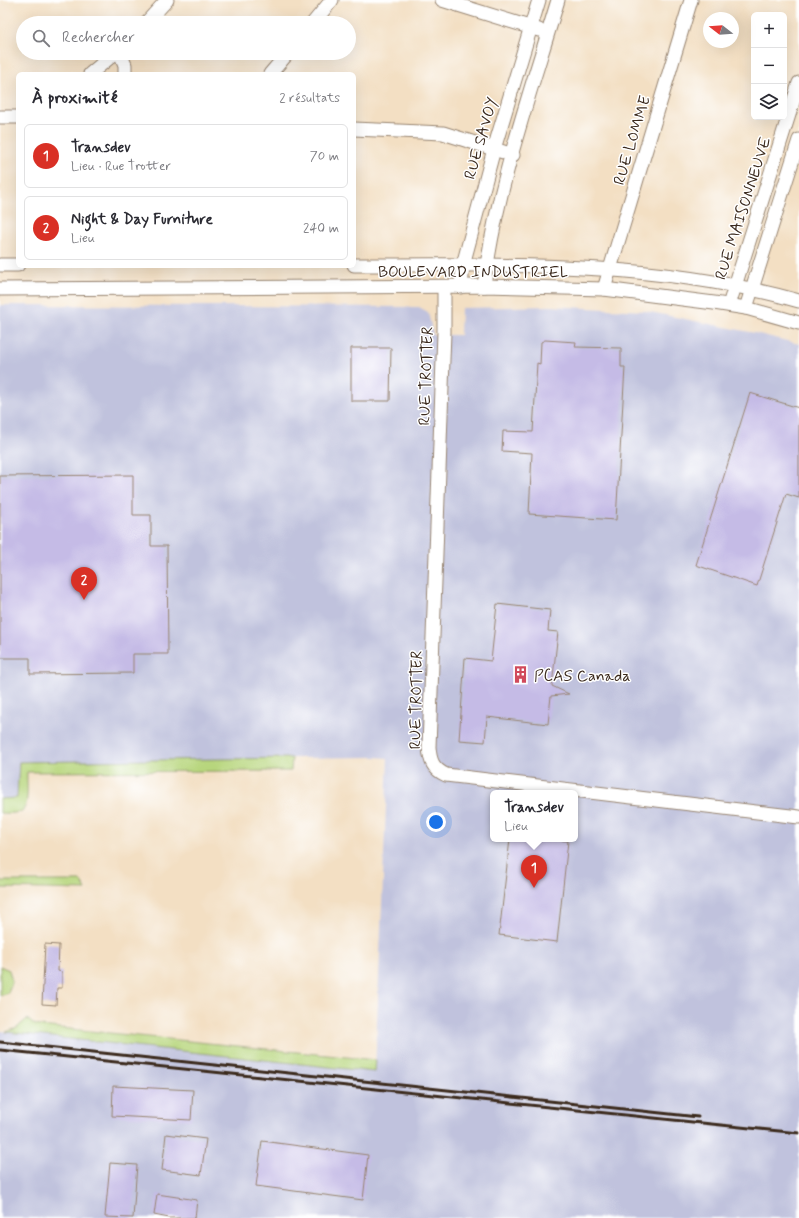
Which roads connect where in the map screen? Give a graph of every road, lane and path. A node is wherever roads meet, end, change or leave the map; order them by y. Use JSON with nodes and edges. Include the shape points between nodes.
{"nodes":[{"id":1,"x":167,"y":0,"type":"edge"},
{"id":2,"x":332,"y":0,"type":"edge"},
{"id":3,"x":442,"y":0,"type":"edge"},
{"id":4,"x":539,"y":0,"type":"edge"},
{"id":5,"x":558,"y":0,"type":"edge"},
{"id":6,"x":691,"y":0,"type":"edge"},
{"id":7,"x":152,"y":16,"type":"edge"},
{"id":8,"x":319,"y":16,"type":"edge"},
{"id":9,"x":531,"y":27,"type":"junction"},
{"id":10,"x":548,"y":33,"type":"junction"},
{"id":11,"x":107,"y":60,"type":"edge"},
{"id":12,"x":123,"y":60,"type":"edge"},
{"id":13,"x":282,"y":60,"type":"edge"},
{"id":14,"x":92,"y":72,"type":"edge"},
{"id":15,"x":125,"y":72,"type":"edge"},
{"id":16,"x":272,"y":72,"type":"edge"},
{"id":17,"x":799,"y":83,"type":"edge"},
{"id":18,"x":0,"y":116,"type":"edge"},
{"id":19,"x":16,"y":117,"type":"edge"},
{"id":20,"x":793,"y":124,"type":"edge"},
{"id":21,"x":356,"y":129,"type":"edge"},
{"id":22,"x":799,"y":140,"type":"edge"},
{"id":23,"x":494,"y":149,"type":"junction"},
{"id":24,"x":512,"y":155,"type":"junction"},
{"id":25,"x":0,"y":265,"type":"edge"},
{"id":26,"x":16,"y":265,"type":"edge"},
{"id":27,"x":356,"y":265,"type":"edge"},
{"id":28,"x":463,"y":265,"type":"junction"},
{"id":29,"x":486,"y":266,"type":"junction"},
{"id":30,"x":610,"y":270,"type":"junction"},
{"id":31,"x":735,"y":285,"type":"junction"},
{"id":32,"x":484,"y":286,"type":"junction"},
{"id":33,"x":444,"y":287,"type":"junction"},
{"id":34,"x":461,"y":287,"type":"junction"},
{"id":35,"x":604,"y":289,"type":"junction"},
{"id":36,"x":752,"y":289,"type":"junction"},
{"id":37,"x":0,"y":290,"type":"edge"},
{"id":38,"x":799,"y":301,"type":"edge"},
{"id":39,"x":729,"y":305,"type":"junction"},
{"id":40,"x":746,"y":308,"type":"junction"},
{"id":41,"x":799,"y":322,"type":"edge"},
{"id":42,"x":572,"y":790,"type":"edge"},
{"id":43,"x":578,"y":791,"type":"edge"},
{"id":44,"x":799,"y":817,"type":"edge"}],
"edges":[{"from":1,"to":7,"type":"street"},
{"from":2,"to":8,"type":"street"},
{"from":3,"to":9,"type":"street"},
{"from":4,"to":9,"type":"street","name":"RUE SAVOY"},
{"from":5,"to":10,"type":"street"},
{"from":6,"to":30,"type":"street","name":"RUE LOMME"},
{"from":9,"to":10,"type":"street"},
{"from":9,"to":23,"type":"street","name":"RUE SAVOY"},
{"from":10,"to":24,"type":"street"},
{"from":11,"to":14,"type":"street"},
{"from":12,"to":15,"type":"street"},
{"from":13,"to":16,"type":"street"},
{"from":17,"to":20,"type":"street","name":"RUE MAISONNEUVE"},
{"from":18,"to":19,"type":"street"},
{"from":20,"to":31,"type":"street","name":"RUE MAISONNEUVE"},
{"from":21,"to":23,"type":"street","via":[[443,133]]},
{"from":22,"to":36,"type":"street","name":"RUE MAISONNEUVE"},
{"from":23,"to":24,"type":"street"},
{"from":23,"to":28,"type":"street","name":"RUE SAVOY"},
{"from":24,"to":29,"type":"street"},
{"from":25,"to":26,"type":"street"},
{"from":27,"to":28,"type":"street","name":"BOULEVARD INDUSTRIEL"},
{"from":28,"to":29,"type":"street","name":"BOULEVARD INDUSTRIEL"},
{"from":28,"to":34,"type":"street","name":"RUE SAVOY"},
{"from":29,"to":30,"type":"street","name":"BOULEVARD INDUSTRIEL","via":[[553,265]]},
{"from":29,"to":32,"type":"street"},
{"from":30,"to":31,"type":"street","name":"BOULEVARD INDUSTRIEL"},
{"from":30,"to":35,"type":"street","name":"RUE LOMME"},
{"from":31,"to":36,"type":"street","name":"BOULEVARD INDUSTRIEL"},
{"from":31,"to":39,"type":"street","name":"RUE MAISONNEUVE"},
{"from":32,"to":34,"type":"street","name":"BOULEVARD INDUSTRIEL"},
{"from":32,"to":35,"type":"street","name":"BOULEVARD INDUSTRIEL"},
{"from":33,"to":34,"type":"street","name":"BOULEVARD INDUSTRIEL"},
{"from":33,"to":37,"type":"street","name":"BOULEVARD INDUSTRIEL"},
{"from":33,"to":42,"type":"street","name":"RUE TROTTER","via":[[430,759],[434,767],[446,775]]},
{"from":35,"to":39,"type":"street","name":"BOULEVARD INDUSTRIEL"},
{"from":36,"to":38,"type":"street","name":"BOULEVARD INDUSTRIEL"},
{"from":36,"to":40,"type":"street","name":"RUE MAISONNEUVE"},
{"from":39,"to":40,"type":"street","name":"BOULEVARD INDUSTRIEL"},
{"from":40,"to":41,"type":"street","name":"BOULEVARD INDUSTRIEL"},
{"from":43,"to":44,"type":"street","name":"RUE TROTTER"}]}
